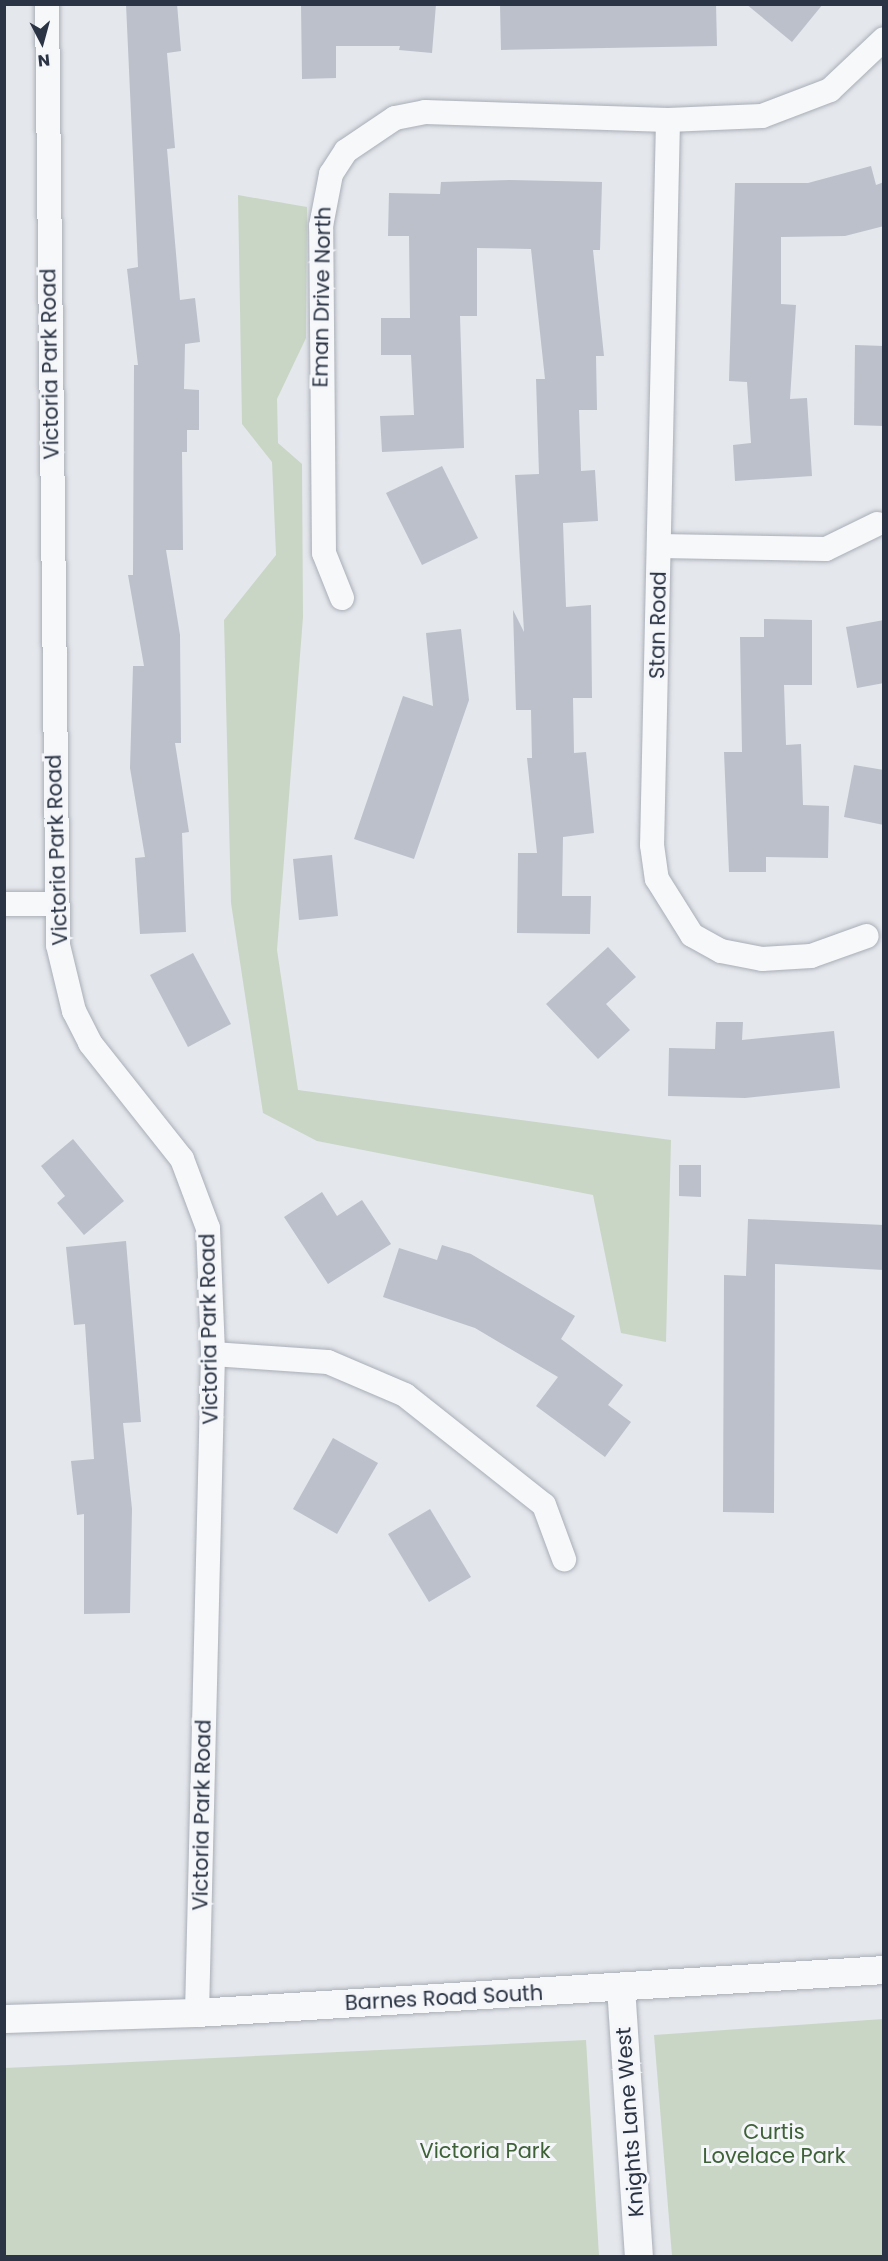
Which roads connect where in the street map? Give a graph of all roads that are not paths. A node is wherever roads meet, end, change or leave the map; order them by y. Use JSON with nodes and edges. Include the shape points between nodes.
{"nodes":[{"id":1,"x":47,"y":4,"type":"edge"},
{"id":2,"x":884,"y":39,"type":"edge"},
{"id":3,"x":668,"y":120,"type":"junction"},
{"id":4,"x":877,"y":524,"type":"dead end"},
{"id":5,"x":660,"y":546,"type":"junction"},
{"id":6,"x":342,"y":598,"type":"dead end"},
{"id":7,"x":4,"y":904,"type":"edge"},
{"id":8,"x":56,"y":904,"type":"junction"},
{"id":9,"x":867,"y":936,"type":"dead end"},
{"id":10,"x":213,"y":1354,"type":"junction"},
{"id":11,"x":564,"y":1559,"type":"dead end"},
{"id":12,"x":884,"y":1970,"type":"edge"},
{"id":13,"x":621,"y":1987,"type":"junction"},
{"id":14,"x":197,"y":2013,"type":"junction"},
{"id":15,"x":4,"y":2019,"type":"edge"},
{"id":16,"x":639,"y":2256,"type":"edge"}],
"edges":[{"from":1,"to":8,"type":"street","name":"Victoria Park Road"},
{"from":2,"to":3,"type":"street","name":"Eman Drive North","via":[[830,90],[798,107],[762,116]]},
{"from":3,"to":5,"type":"street","name":"Stan Road"},
{"from":3,"to":6,"type":"street","name":"Eman Drive North","via":[[425,112],[395,118],[367,132],[336,166],[321,226],[319,436],[324,553]]},
{"from":4,"to":5,"type":"street","via":[[826,549]]},
{"from":5,"to":9,"type":"street","name":"Stan Road","via":[[652,844],[657,879],[672,911],[692,934],[722,951],[762,959],[811,956]]},
{"from":7,"to":8,"type":"street"},
{"from":8,"to":10,"type":"street","name":"Victoria Park Road","via":[[58,945],[74,1011],[90,1043],[155,1118],[199,1194],[208,1228]]},
{"from":10,"to":11,"type":"street","via":[[328,1362],[405,1395],[544,1505]]},
{"from":10,"to":14,"type":"street","name":"Victoria Park Road"},
{"from":12,"to":13,"type":"street","name":"Barnes Road South"},
{"from":13,"to":14,"type":"street","name":"Barnes Road South"},
{"from":13,"to":16,"type":"street","name":"Knights Lane West"},
{"from":14,"to":15,"type":"street","name":"Barnes Road South"}]}
